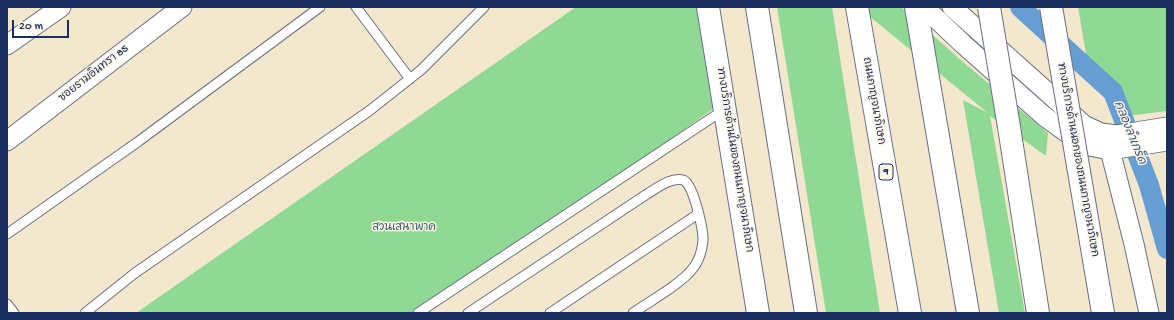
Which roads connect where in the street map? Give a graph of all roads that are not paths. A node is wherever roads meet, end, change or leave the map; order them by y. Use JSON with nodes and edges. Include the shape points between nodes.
{"nodes":[{"id":1,"x":61,"y":7,"type":"edge"},
{"id":2,"x":182,"y":7,"type":"edge"},
{"id":3,"x":320,"y":7,"type":"edge"},
{"id":4,"x":356,"y":7,"type":"edge"},
{"id":5,"x":484,"y":7,"type":"edge"},
{"id":6,"x":708,"y":7,"type":"edge"},
{"id":7,"x":757,"y":7,"type":"edge"},
{"id":8,"x":857,"y":7,"type":"edge"},
{"id":9,"x":916,"y":7,"type":"edge"},
{"id":10,"x":924,"y":7,"type":"edge"},
{"id":11,"x":952,"y":7,"type":"edge"},
{"id":12,"x":989,"y":7,"type":"edge"},
{"id":13,"x":1051,"y":7,"type":"edge"},
{"id":14,"x":7,"y":45,"type":"edge"},
{"id":15,"x":410,"y":79,"type":"junction"},
{"id":16,"x":726,"y":108,"type":"junction"},
{"id":17,"x":1167,"y":127,"type":"edge"},
{"id":18,"x":7,"y":141,"type":"edge"},
{"id":19,"x":1167,"y":141,"type":"edge"},
{"id":20,"x":1116,"y":144,"type":"junction"},
{"id":21,"x":698,"y":214,"type":"junction"},
{"id":22,"x":7,"y":234,"type":"edge"},
{"id":23,"x":7,"y":304,"type":"edge"},
{"id":24,"x":14,"y":313,"type":"edge"},
{"id":25,"x":85,"y":313,"type":"edge"},
{"id":26,"x":418,"y":313,"type":"edge"},
{"id":27,"x":468,"y":313,"type":"edge"},
{"id":28,"x":550,"y":313,"type":"edge"},
{"id":29,"x":633,"y":313,"type":"edge"},
{"id":30,"x":758,"y":313,"type":"edge"},
{"id":31,"x":806,"y":313,"type":"edge"},
{"id":32,"x":910,"y":313,"type":"edge"},
{"id":33,"x":968,"y":313,"type":"edge"},
{"id":34,"x":1038,"y":313,"type":"edge"},
{"id":35,"x":1103,"y":313,"type":"edge"},
{"id":36,"x":1149,"y":313,"type":"edge"}],
"edges":[{"from":1,"to":14,"type":"street"},
{"from":2,"to":18,"type":"street","name":"ซอยรามอินทรา 85"},
{"from":3,"to":22,"type":"lane","via":[[139,141]]},
{"from":4,"to":15,"type":"lane"},
{"from":5,"to":15,"type":"lane"},
{"from":6,"to":16,"type":"main road","name":"ทางบริการด้านในของถนนกาญจนาภิเษก"},
{"from":7,"to":31,"type":"main road"},
{"from":8,"to":32,"type":"main road","name":"ถนนกาญจนาภิเษก","number":"9"},
{"from":9,"to":33,"type":"main road"},
{"from":10,"to":20,"type":"street","via":[[1044,116],[1084,145]]},
{"from":11,"to":20,"type":"street","via":[[1084,125]]},
{"from":12,"to":34,"type":"main road","bridge":true},
{"from":13,"to":35,"type":"main road","name":"ทางบริการด้านนอกของถนนกาญจนาภิเษก","bridge":true},
{"from":15,"to":25,"type":"lane","via":[[327,142],[135,273]]},
{"from":16,"to":26,"type":"lane"},
{"from":16,"to":30,"type":"main road","name":"ทางบริการด้านในของถนนกาญจนาภิเษก"},
{"from":17,"to":20,"type":"street"},
{"from":19,"to":20,"type":"street"},
{"from":20,"to":36,"type":"street"},
{"from":21,"to":27,"type":"lane","via":[[688,182],[672,180]]},
{"from":21,"to":28,"type":"lane"},
{"from":21,"to":29,"type":"lane","via":[[703,239],[698,260],[689,273]]},
{"from":23,"to":24,"type":"lane"}]}
